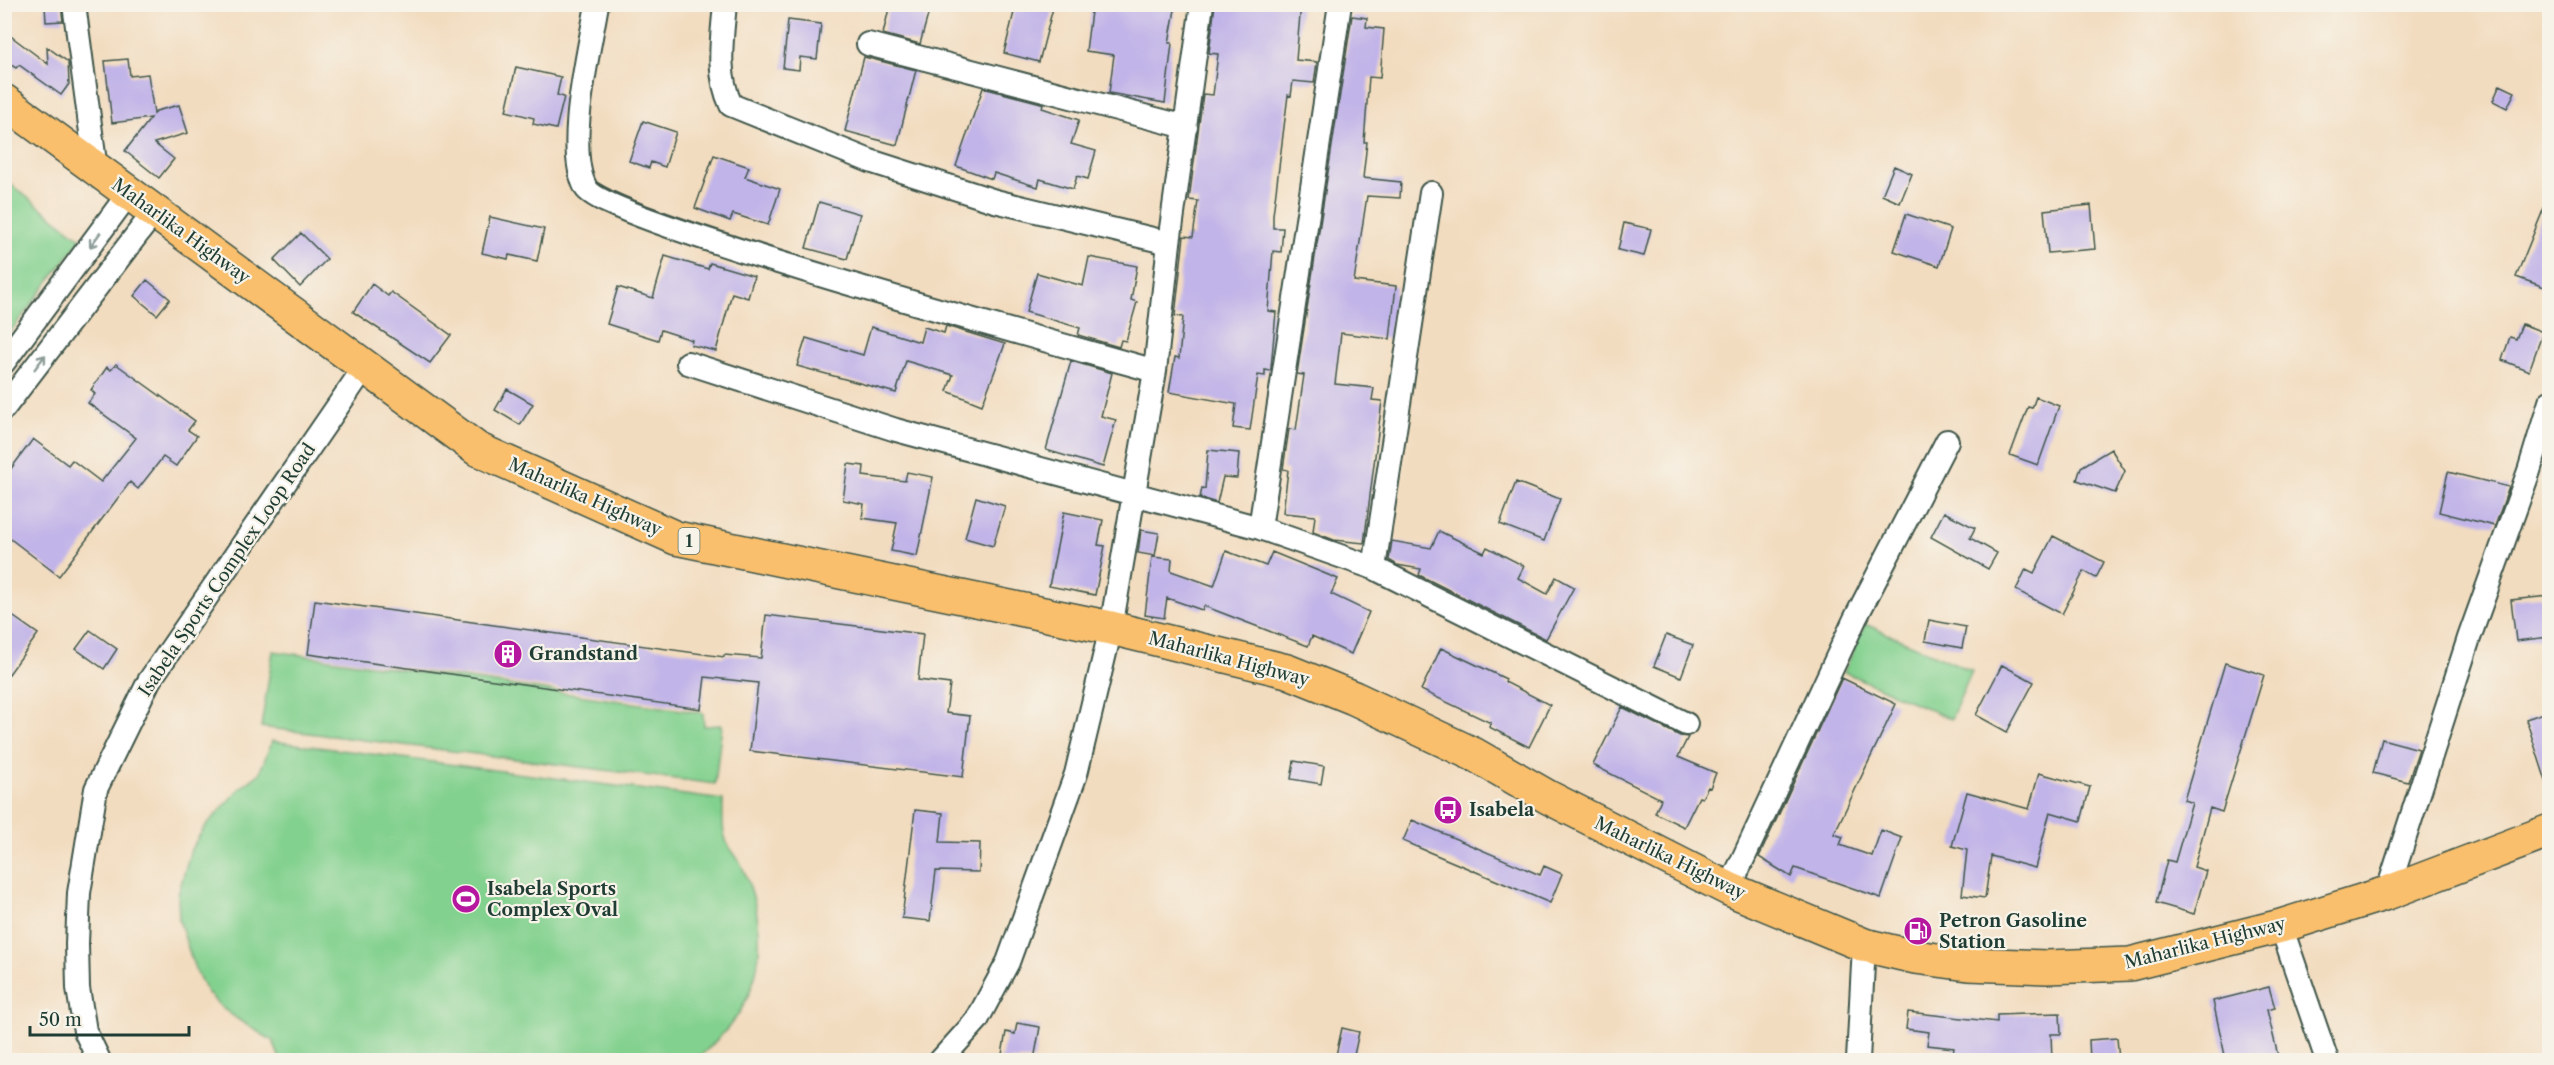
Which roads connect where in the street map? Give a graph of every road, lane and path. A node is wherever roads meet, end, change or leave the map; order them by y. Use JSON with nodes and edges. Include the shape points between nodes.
{"nodes":[{"id":1,"x":74,"y":4,"type":"edge"},
{"id":2,"x":597,"y":4,"type":"edge"},
{"id":3,"x":725,"y":4,"type":"edge"},
{"id":4,"x":1202,"y":4,"type":"edge"},
{"id":5,"x":1340,"y":4,"type":"edge"},
{"id":6,"x":868,"y":44,"type":"dead end"},
{"id":7,"x":4,"y":101,"type":"edge"},
{"id":8,"x":1186,"y":127,"type":"junction"},
{"id":9,"x":96,"y":170,"type":"junction"},
{"id":10,"x":1431,"y":194,"type":"dead end"},
{"id":11,"x":142,"y":202,"type":"junction"},
{"id":12,"x":1169,"y":243,"type":"junction"},
{"id":13,"x":4,"y":362,"type":"edge"},
{"id":14,"x":688,"y":363,"type":"dead end"},
{"id":15,"x":364,"y":368,"type":"junction"},
{"id":16,"x":1155,"y":371,"type":"junction"},
{"id":17,"x":2550,"y":402,"type":"edge"},
{"id":18,"x":4,"y":408,"type":"edge"},
{"id":19,"x":1947,"y":441,"type":"dead end"},
{"id":20,"x":2539,"y":469,"type":"edge"},
{"id":21,"x":1134,"y":495,"type":"junction"},
{"id":22,"x":1260,"y":528,"type":"junction"},
{"id":23,"x":1374,"y":568,"type":"junction"},
{"id":24,"x":1111,"y":628,"type":"junction"},
{"id":25,"x":1686,"y":724,"type":"dead end"},
{"id":26,"x":2550,"y":831,"type":"edge"},
{"id":27,"x":1729,"y":889,"type":"junction"},
{"id":28,"x":2387,"y":893,"type":"junction"},
{"id":29,"x":2281,"y":926,"type":"junction"},
{"id":30,"x":1864,"y":945,"type":"junction"},
{"id":31,"x":99,"y":1060,"type":"edge"},
{"id":32,"x":941,"y":1060,"type":"edge"},
{"id":33,"x":1858,"y":1060,"type":"edge"},
{"id":34,"x":2327,"y":1060,"type":"edge"}],
"edges":[{"from":1,"to":9,"type":"street"},
{"from":2,"to":16,"type":"street","via":[[576,136],[581,178],[587,190],[618,207],[718,243]]},
{"from":3,"to":12,"type":"street","via":[[721,67],[731,105],[870,161],[995,201]]},
{"from":4,"to":8,"type":"street"},
{"from":5,"to":22,"type":"street"},
{"from":6,"to":8,"type":"street"},
{"from":7,"to":9,"type":"highway","name":"Maharlika Highway","number":"1"},
{"from":8,"to":12,"type":"street"},
{"from":9,"to":11,"type":"highway","name":"Maharlika Highway","number":"1"},
{"from":10,"to":23,"type":"street"},
{"from":11,"to":13,"type":"street","one_way":true},
{"from":11,"to":15,"type":"highway","name":"Maharlika Highway","number":"1"},
{"from":18,"to":11,"type":"street","one_way":true},
{"from":12,"to":16,"type":"street"},
{"from":14,"to":21,"type":"street","via":[[896,430]]},
{"from":15,"to":24,"type":"highway","name":"Maharlika Highway","number":"1","via":[[477,449],[676,538]]},
{"from":15,"to":31,"type":"street","name":"Isabela Sports Complex Loop Road","via":[[149,681],[96,789],[79,893],[77,944],[78,988],[85,1031]]},
{"from":16,"to":21,"type":"street"},
{"from":17,"to":20,"type":"street"},
{"from":19,"to":27,"type":"street","via":[[1855,619]]},
{"from":20,"to":28,"type":"street","via":[[2469,638]]},
{"from":21,"to":22,"type":"street"},
{"from":21,"to":24,"type":"street"},
{"from":22,"to":23,"type":"street"},
{"from":23,"to":25,"type":"street"},
{"from":24,"to":27,"type":"highway","name":"Maharlika Highway","number":"1","via":[[1287,671],[1354,698],[1475,755]]},
{"from":24,"to":32,"type":"street","via":[[1076,774],[1008,962],[976,1020]]},
{"from":26,"to":28,"type":"highway","name":"Maharlika Highway","number":"1"},
{"from":27,"to":30,"type":"highway","name":"Maharlika Highway","number":"1"},
{"from":28,"to":29,"type":"highway","name":"Maharlika Highway","number":"1"},
{"from":29,"to":30,"type":"highway","name":"Maharlika Highway","number":"1","via":[[2130,964],[1968,964]]},
{"from":29,"to":34,"type":"street"},
{"from":30,"to":33,"type":"street"}]}
